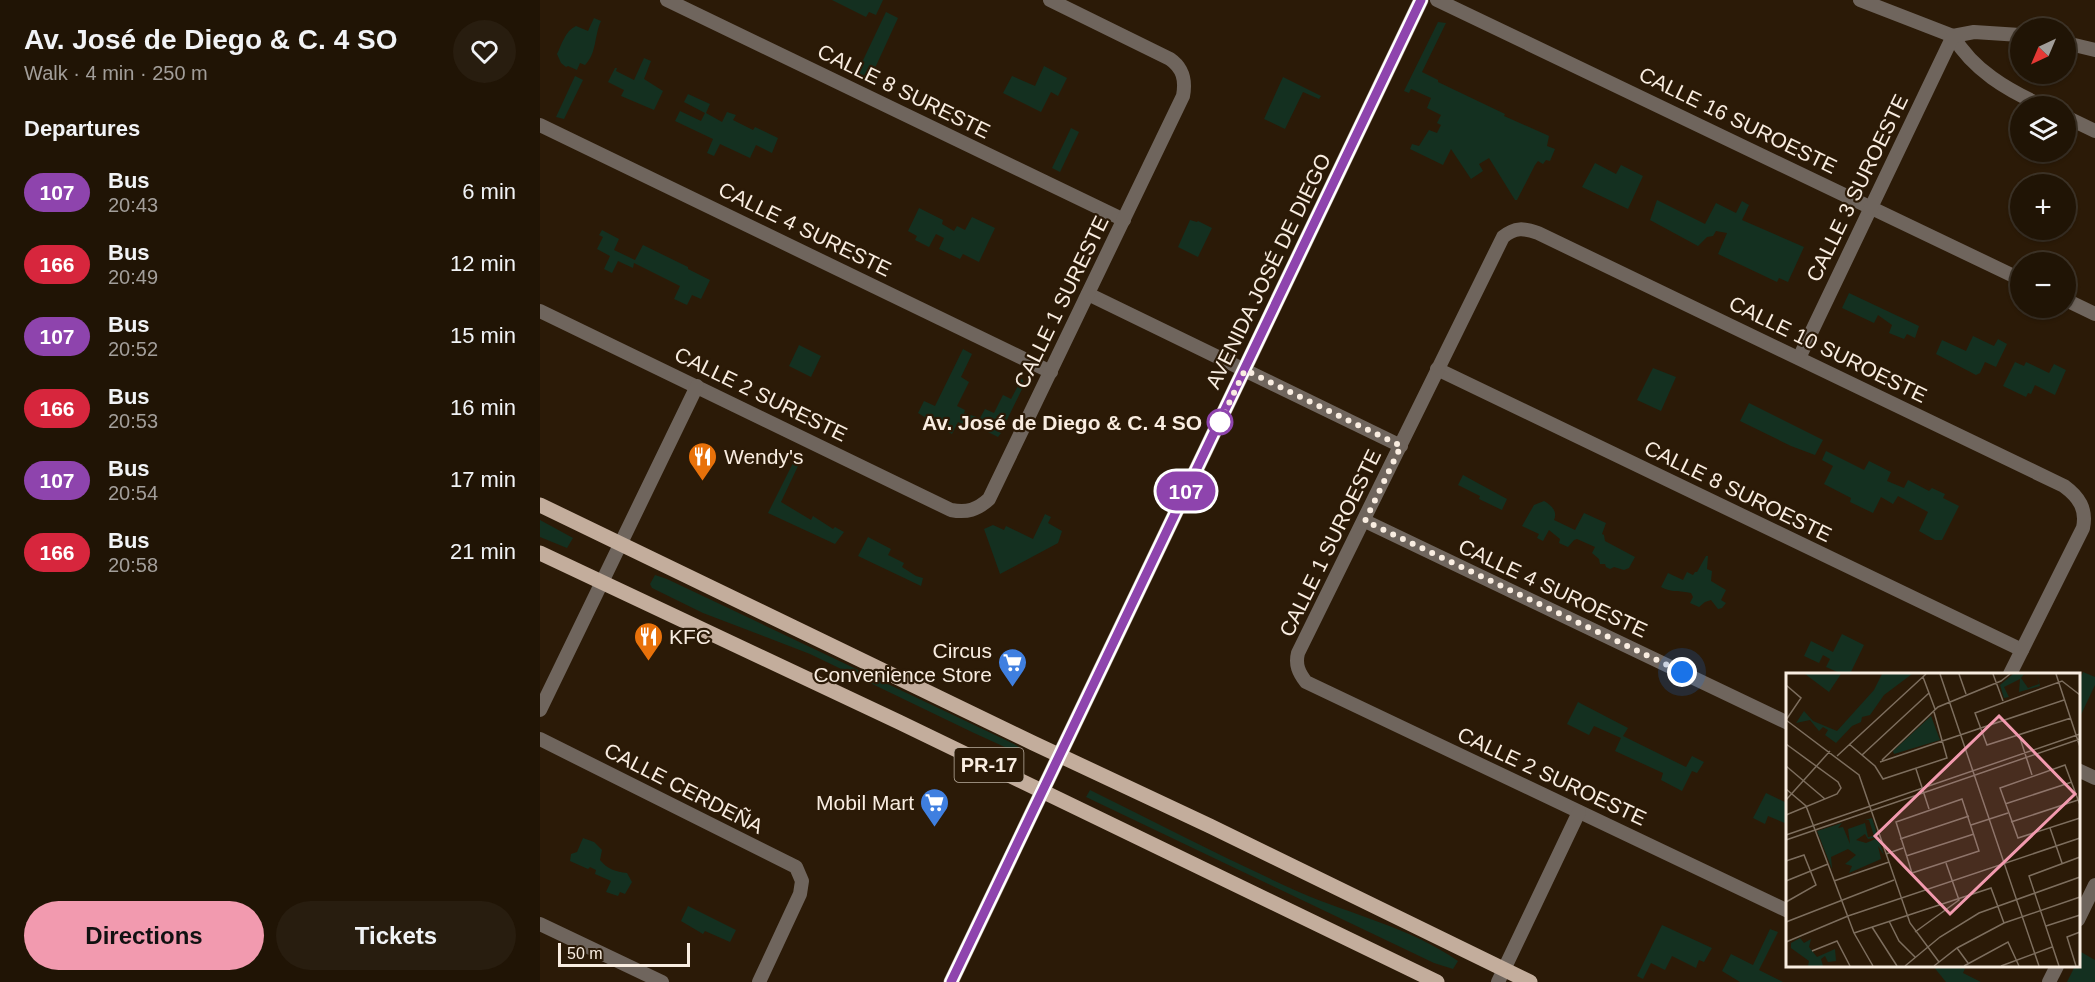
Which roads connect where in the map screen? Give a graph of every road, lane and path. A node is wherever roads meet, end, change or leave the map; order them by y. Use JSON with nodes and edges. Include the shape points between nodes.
{"nodes":[{"id":1,"x":667,"y":0,"type":"edge"},
{"id":2,"x":1050,"y":0,"type":"edge"},
{"id":3,"x":1421,"y":0,"type":"edge"},
{"id":4,"x":1437,"y":0,"type":"edge"},
{"id":5,"x":1860,"y":0,"type":"edge"},
{"id":6,"x":2010,"y":34,"type":"edge"},
{"id":7,"x":1953,"y":36,"type":"junction"},
{"id":8,"x":2076,"y":45,"type":"edge"},
{"id":9,"x":2095,"y":50,"type":"edge"},
{"id":10,"x":2021,"y":96,"type":"edge"},
{"id":11,"x":2076,"y":122,"type":"edge"},
{"id":12,"x":540,"y":126,"type":"edge"},
{"id":13,"x":2095,"y":131,"type":"edge"},
{"id":14,"x":1871,"y":207,"type":"junction"},
{"id":15,"x":1124,"y":220,"type":"junction"},
{"id":16,"x":1538,"y":233,"type":"joint"},
{"id":17,"x":2010,"y":274,"type":"edge"},
{"id":18,"x":1088,"y":294,"type":"junction"},
{"id":19,"x":2076,"y":305,"type":"edge"},
{"id":20,"x":540,"y":311,"type":"edge"},
{"id":21,"x":2095,"y":315,"type":"edge"},
{"id":22,"x":1799,"y":358,"type":"junction"},
{"id":23,"x":1437,"y":369,"type":"junction"},
{"id":24,"x":1245,"y":370,"type":"junction"},
{"id":25,"x":1051,"y":372,"type":"junction"},
{"id":26,"x":697,"y":386,"type":"junction"},
{"id":27,"x":1401,"y":446,"type":"junction"},
{"id":28,"x":540,"y":505,"type":"edge"},
{"id":29,"x":963,"y":512,"type":"joint"},
{"id":30,"x":1365,"y":521,"type":"junction"},
{"id":31,"x":621,"y":544,"type":"junction"},
{"id":32,"x":540,"y":553,"type":"edge"},
{"id":33,"x":603,"y":583,"type":"junction"},
{"id":34,"x":2022,"y":650,"type":"junction"},
{"id":35,"x":2011,"y":673,"type":"edge"},
{"id":36,"x":1301,"y":676,"type":"joint"},
{"id":37,"x":540,"y":710,"type":"edge"},
{"id":38,"x":1786,"y":722,"type":"edge"},
{"id":39,"x":540,"y":739,"type":"edge"},
{"id":40,"x":1061,"y":756,"type":"junction"},
{"id":41,"x":2080,"y":770,"type":"edge"},
{"id":42,"x":2095,"y":778,"type":"edge"},
{"id":43,"x":1043,"y":791,"type":"junction"},
{"id":44,"x":1579,"y":812,"type":"junction"},
{"id":45,"x":2095,"y":885,"type":"edge"},
{"id":46,"x":1786,"y":910,"type":"edge"},
{"id":47,"x":2080,"y":918,"type":"edge"},
{"id":48,"x":540,"y":924,"type":"edge"},
{"id":49,"x":2056,"y":967,"type":"edge"},
{"id":50,"x":1501,"y":976,"type":"edge"},
{"id":51,"x":662,"y":982,"type":"edge"},
{"id":52,"x":759,"y":982,"type":"edge"},
{"id":53,"x":951,"y":982,"type":"edge"},
{"id":54,"x":1437,"y":982,"type":"edge"},
{"id":55,"x":1530,"y":982,"type":"edge"},
{"id":56,"x":2049,"y":982,"type":"edge"}],
"edges":[{"from":1,"to":15,"type":"street","name":"CALLE 8 SURESTE"},
{"from":2,"to":15,"type":"street","name":"CALLE 1 SURESTE","via":[[1170,59],[1182,72],[1183,96]]},
{"from":3,"to":24,"type":"main road","name":"AVENIDA JOSÉ DE DIEGO"},
{"from":4,"to":14,"type":"street","name":"CALLE 16 SUROESTE"},
{"from":5,"to":7,"type":"street"},
{"from":6,"to":7,"type":"street","via":[[1974,32]]},
{"from":7,"to":10,"type":"street","via":[[1986,74]]},
{"from":7,"to":14,"type":"street","name":"CALLE 3 SUROESTE"},
{"from":8,"to":9,"type":"street"},
{"from":11,"to":13,"type":"street"},
{"from":12,"to":25,"type":"street","name":"CALLE 4 SURESTE"},
{"from":14,"to":17,"type":"street","name":"CALLE 16 SUROESTE"},
{"from":14,"to":22,"type":"street","name":"CALLE 3 SUROESTE"},
{"from":15,"to":18,"type":"street","name":"CALLE 1 SURESTE"},
{"from":16,"to":22,"type":"street","name":"CALLE 10 SUROESTE"},
{"from":16,"to":23,"type":"street","name":"CALLE 1 SUROESTE","via":[[1516,229],[1503,237]]},
{"from":18,"to":24,"type":"street"},
{"from":18,"to":25,"type":"street","name":"CALLE 1 SURESTE"},
{"from":19,"to":21,"type":"street"},
{"from":20,"to":26,"type":"street","name":"CALLE 2 SURESTE"},
{"from":22,"to":34,"type":"street","name":"CALLE 10 SUROESTE","via":[[2064,486],[2079,499],[2085,518],[2083,528]]},
{"from":23,"to":27,"type":"street","name":"CALLE 1 SUROESTE"},
{"from":23,"to":34,"type":"street","name":"CALLE 8 SUROESTE"},
{"from":24,"to":27,"type":"street"},
{"from":24,"to":40,"type":"main road","name":"AVENIDA JOSÉ DE DIEGO"},
{"from":25,"to":29,"type":"street","name":"CALLE 1 SURESTE","via":[[989,499],[974,510]]},
{"from":26,"to":29,"type":"street","name":"CALLE 2 SURESTE","via":[[951,510]]},
{"from":26,"to":31,"type":"street"},
{"from":27,"to":30,"type":"street","name":"CALLE 1 SUROESTE"},
{"from":28,"to":31,"type":"main road","number":"PR-17"},
{"from":30,"to":36,"type":"street","name":"CALLE 1 SUROESTE","via":[[1298,653]]},
{"from":30,"to":38,"type":"street","name":"CALLE 4 SUROESTE"},
{"from":31,"to":33,"type":"street"},
{"from":31,"to":40,"type":"main road","number":"PR-17"},
{"from":32,"to":33,"type":"main road","number":"PR-17"},
{"from":33,"to":37,"type":"street"},
{"from":33,"to":43,"type":"main road","number":"PR-17"},
{"from":34,"to":35,"type":"street"},
{"from":36,"to":44,"type":"street","name":"CALLE 2 SUROESTE","via":[[1306,682]]},
{"from":39,"to":52,"type":"street","name":"CALLE CERDEÑA","via":[[796,867],[802,880],[800,894]]},
{"from":40,"to":43,"type":"main road","name":"AVENIDA JOSÉ DE DIEGO"},
{"from":40,"to":50,"type":"main road","number":"PR-17","via":[[1210,826]]},
{"from":41,"to":42,"type":"street"},
{"from":43,"to":53,"type":"main road","name":"AVENIDA JOSÉ DE DIEGO"},
{"from":43,"to":54,"type":"main road","number":"PR-17"},
{"from":44,"to":46,"type":"street","name":"CALLE 2 SUROESTE"},
{"from":44,"to":50,"type":"street"},
{"from":45,"to":47,"type":"street"},
{"from":48,"to":51,"type":"street"},
{"from":49,"to":56,"type":"street"},
{"from":50,"to":55,"type":"main road","number":"PR-17"}]}
